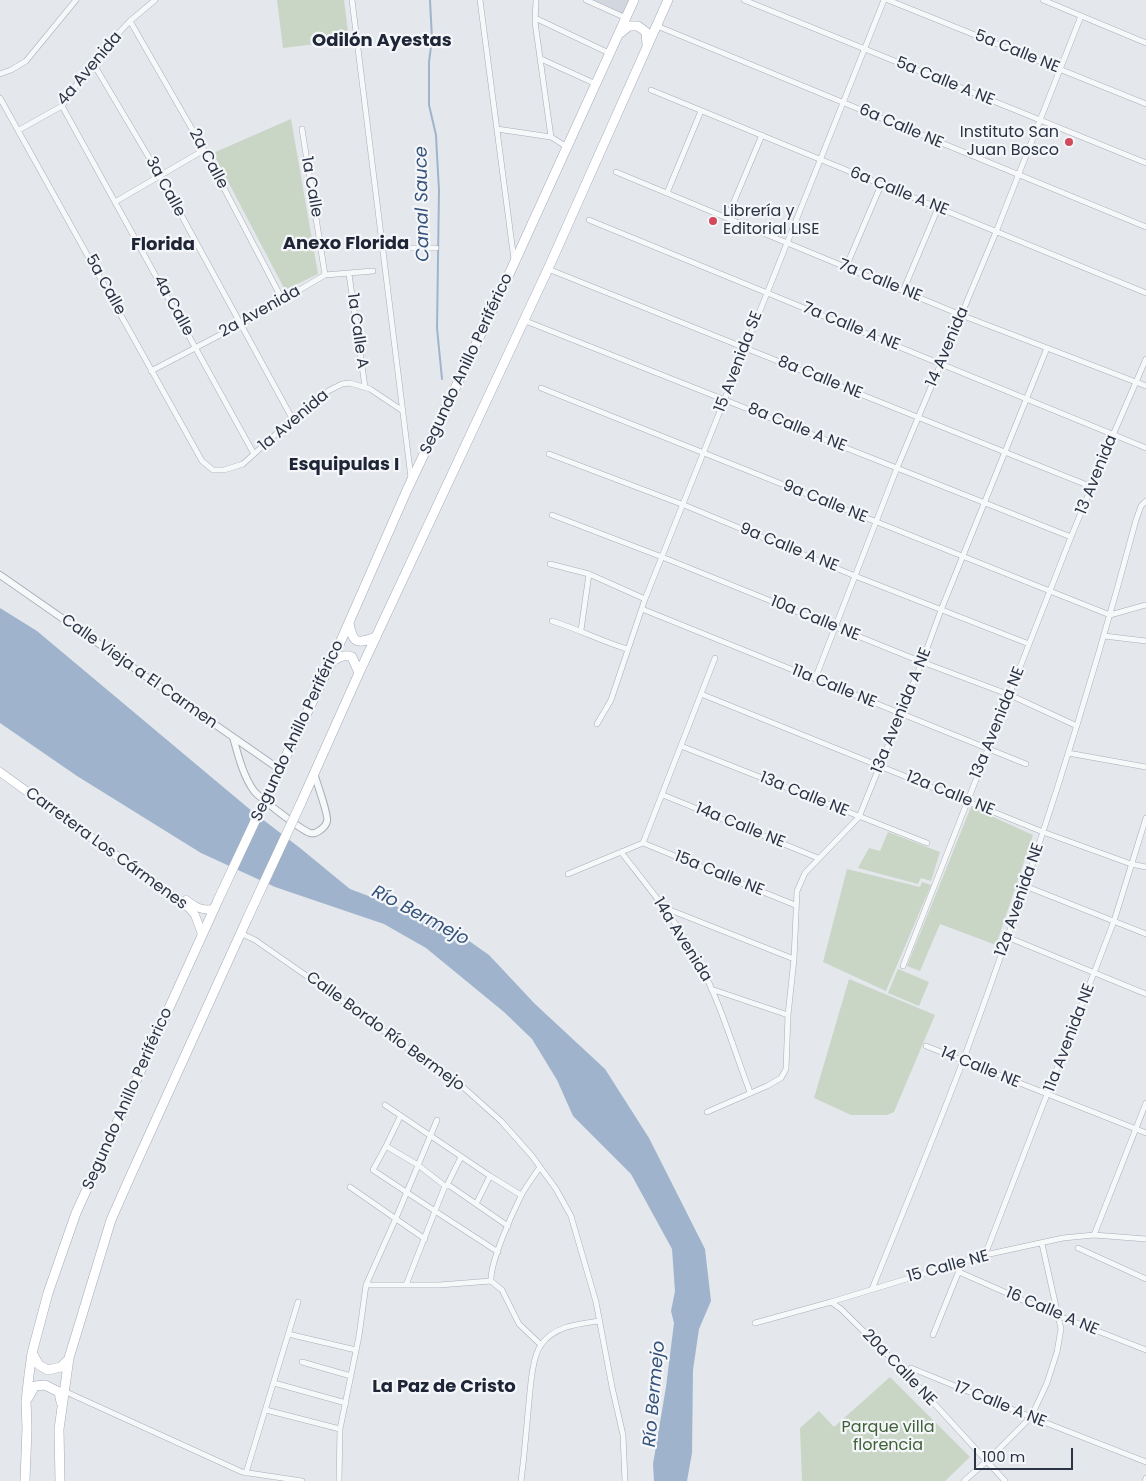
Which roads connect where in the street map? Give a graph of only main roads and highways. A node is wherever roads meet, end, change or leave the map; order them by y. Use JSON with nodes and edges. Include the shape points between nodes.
{"nodes":[{"id":1,"x":634,"y":0,"type":"edge"},
{"id":2,"x":668,"y":0,"type":"edge"},
{"id":3,"x":616,"y":38,"type":"junction"},
{"id":4,"x":645,"y":52,"type":"junction"},
{"id":5,"x":348,"y":623,"type":"junction"},
{"id":6,"x":376,"y":637,"type":"junction"},
{"id":7,"x":332,"y":661,"type":"junction"},
{"id":8,"x":359,"y":673,"type":"junction"},
{"id":9,"x":0,"y":767,"type":"edge"},
{"id":10,"x":0,"y":772,"type":"edge"},
{"id":11,"x":214,"y":909,"type":"junction"},
{"id":12,"x":202,"y":934,"type":"junction"},
{"id":13,"x":32,"y":1352,"type":"junction"},
{"id":14,"x":69,"y":1358,"type":"junction"},
{"id":15,"x":26,"y":1401,"type":"junction"},
{"id":16,"x":62,"y":1407,"type":"junction"},
{"id":17,"x":25,"y":1481,"type":"edge"},
{"id":18,"x":60,"y":1481,"type":"edge"}],
"edges":[{"from":1,"to":3,"type":"main road","name":"Segundo Anillo Periférico"},
{"from":2,"to":4,"type":"main road","name":"Segundo Anillo Periférico"},
{"from":3,"to":4,"type":"main road","via":[[623,30],[635,25],[647,36]]},
{"from":3,"to":5,"type":"main road","name":"Segundo Anillo Periférico"},
{"from":4,"to":6,"type":"main road","name":"Segundo Anillo Periférico"},
{"from":5,"to":6,"type":"main road","via":[[354,640],[359,642]]},
{"from":5,"to":7,"type":"main road","name":"Segundo Anillo Periférico"},
{"from":6,"to":8,"type":"main road","name":"Segundo Anillo Periférico"},
{"from":7,"to":8,"type":"main road","via":[[347,655],[352,657]]},
{"from":7,"to":11,"type":"main road","name":"Segundo Anillo Periférico","bridge":true},
{"from":8,"to":14,"type":"main road","name":"Segundo Anillo Periférico","bridge":true,"via":[[130,1176],[112,1220]]},
{"from":9,"to":11,"type":"main road","name":"Carretera Los Cármenes","via":[[192,904],[206,910]]},
{"from":10,"to":12,"type":"main road","name":"Carretera Los Cármenes","via":[[189,908]]},
{"from":11,"to":12,"type":"main road","name":"Segundo Anillo Periférico"},
{"from":12,"to":13,"type":"main road","name":"Segundo Anillo Periférico","via":[[76,1213],[48,1293]]},
{"from":13,"to":14,"type":"main road","via":[[39,1365],[48,1370],[56,1370]]},
{"from":13,"to":15,"type":"main road","name":"Segundo Anillo Periférico"},
{"from":14,"to":16,"type":"main road","name":"Segundo Anillo Periférico"},
{"from":15,"to":16,"type":"main road","via":[[35,1386],[45,1385],[59,1392]]},
{"from":15,"to":17,"type":"main road","name":"Segundo Anillo Periférico"},
{"from":16,"to":18,"type":"main road","name":"Segundo Anillo Periférico"}]}
